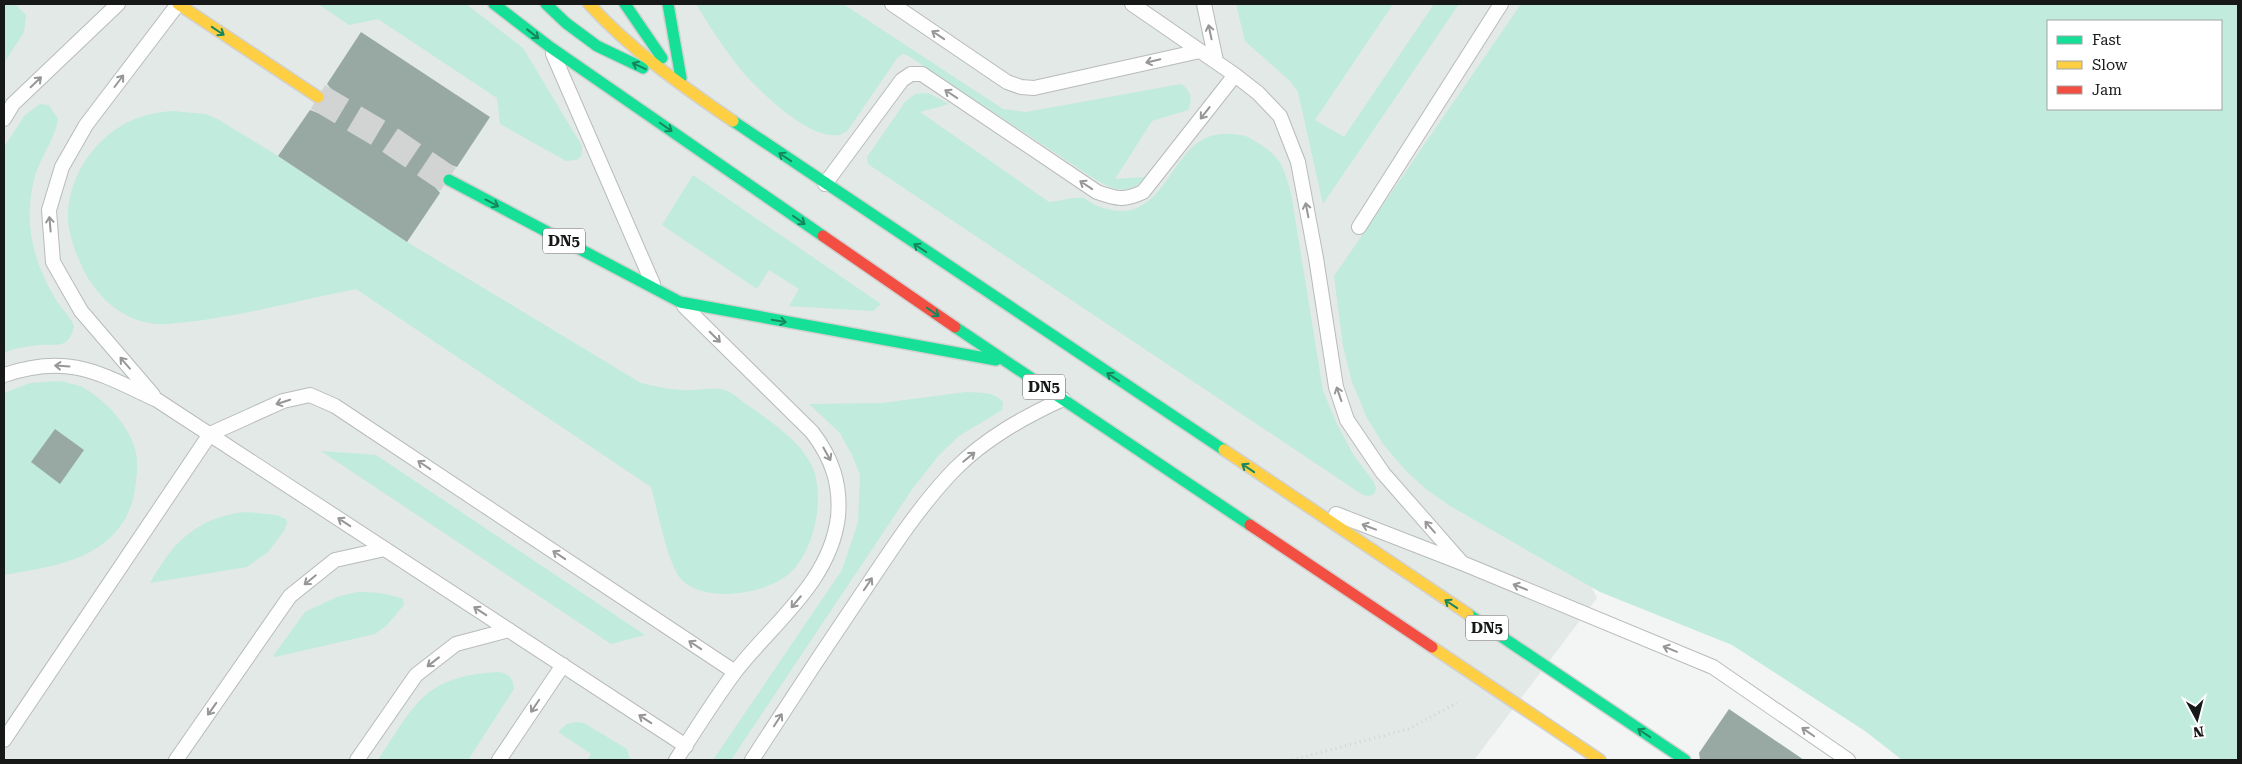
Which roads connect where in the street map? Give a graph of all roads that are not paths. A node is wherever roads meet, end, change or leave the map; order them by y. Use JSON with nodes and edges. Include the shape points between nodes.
{"nodes":[{"id":1,"x":118,"y":4,"type":"edge"},
{"id":2,"x":178,"y":4,"type":"edge"},
{"id":3,"x":494,"y":4,"type":"edge"},
{"id":4,"x":546,"y":4,"type":"edge"},
{"id":5,"x":589,"y":4,"type":"edge"},
{"id":6,"x":625,"y":4,"type":"edge"},
{"id":7,"x":668,"y":4,"type":"edge"},
{"id":8,"x":892,"y":4,"type":"edge"},
{"id":9,"x":1132,"y":4,"type":"edge"},
{"id":10,"x":1204,"y":4,"type":"edge"},
{"id":11,"x":1501,"y":4,"type":"edge"},
{"id":12,"x":660,"y":32,"type":"dead end"},
{"id":13,"x":550,"y":47,"type":"junction"},
{"id":14,"x":1200,"y":50,"type":"junction"},
{"id":15,"x":1216,"y":61,"type":"junction"},
{"id":16,"x":1235,"y":75,"type":"junction"},
{"id":17,"x":683,"y":87,"type":"junction"},
{"id":18,"x":318,"y":97,"type":"tunnel mouth"},
{"id":19,"x":4,"y":119,"type":"edge"},
{"id":20,"x":449,"y":180,"type":"tunnel mouth"},
{"id":21,"x":825,"y":184,"type":"junction"},
{"id":22,"x":1359,"y":227,"type":"dead end"},
{"id":23,"x":656,"y":289,"type":"junction"},
{"id":24,"x":680,"y":302,"type":"junction"},
{"id":25,"x":1004,"y":362,"type":"junction"},
{"id":26,"x":4,"y":375,"type":"edge"},
{"id":27,"x":1063,"y":399,"type":"junction"},
{"id":28,"x":157,"y":400,"type":"junction"},
{"id":29,"x":210,"y":434,"type":"junction"},
{"id":30,"x":1288,"y":495,"type":"junction"},
{"id":31,"x":386,"y":549,"type":"junction"},
{"id":32,"x":1462,"y":563,"type":"junction"},
{"id":33,"x":509,"y":630,"type":"junction"},
{"id":34,"x":563,"y":665,"type":"junction"},
{"id":35,"x":735,"y":672,"type":"junction"},
{"id":36,"x":6,"y":734,"type":"edge"},
{"id":37,"x":686,"y":746,"type":"junction"},
{"id":38,"x":176,"y":760,"type":"edge"},
{"id":39,"x":357,"y":760,"type":"edge"},
{"id":40,"x":499,"y":760,"type":"edge"},
{"id":41,"x":676,"y":760,"type":"edge"},
{"id":42,"x":752,"y":760,"type":"edge"},
{"id":43,"x":1600,"y":760,"type":"edge"},
{"id":44,"x":1685,"y":760,"type":"edge"},
{"id":45,"x":1848,"y":760,"type":"edge"}],
"edges":[{"from":19,"to":1,"type":"lane","one_way":true,"via":[[14,104]]},
{"from":2,"to":18,"type":"highway","one_way":true},
{"from":28,"to":2,"type":"lane","one_way":true,"via":[[81,312],[53,262],[49,210],[62,167],[86,125]]},
{"from":3,"to":13,"type":"highway","number":"DN5","one_way":true},
{"from":17,"to":4,"type":"highway","number":"DN5","one_way":true,"via":[[597,46]]},
{"from":5,"to":17,"type":"highway","number":"DN5","via":[[614,31]]},
{"from":6,"to":17,"type":"highway","number":"DN5"},
{"from":7,"to":17,"type":"highway"},
{"from":14,"to":8,"type":"lane","one_way":true,"via":[[1034,88],[1021,87],[1007,82]]},
{"from":9,"to":14,"type":"lane"},
{"from":15,"to":10,"type":"lane","one_way":true},
{"from":11,"to":22,"type":"lane"},
{"from":12,"to":17,"type":"highway"},
{"from":13,"to":23,"type":"lane"},
{"from":13,"to":25,"type":"highway","number":"DN5","one_way":true},
{"from":14,"to":15,"type":"lane"},
{"from":15,"to":16,"type":"lane"},
{"from":16,"to":21,"type":"lane","one_way":true,"via":[[1143,192],[1129,199],[1097,192],[922,74],[911,74],[902,80]]},
{"from":32,"to":16,"type":"lane","one_way":true,"via":[[1383,473],[1348,420],[1336,387],[1298,162],[1280,116]]},
{"from":21,"to":17,"type":"highway","number":"DN5","one_way":true},
{"from":20,"to":23,"type":"highway","number":"DN5","one_way":true},
{"from":30,"to":21,"type":"highway","number":"DN5","one_way":true},
{"from":23,"to":24,"type":"highway","number":"DN5"},
{"from":24,"to":25,"type":"highway","number":"DN5","one_way":true},
{"from":24,"to":35,"type":"lane","one_way":true,"via":[[812,432],[825,449],[837,484],[836,531],[828,556],[800,599]]},
{"from":25,"to":27,"type":"highway","number":"DN5"},
{"from":28,"to":26,"type":"lane","one_way":true,"via":[[90,370],[62,365],[38,366]]},
{"from":42,"to":27,"type":"lane","one_way":true,"via":[[892,549],[950,475],[996,435],[1029,414]]},
{"from":27,"to":43,"type":"highway","number":"DN5"},
{"from":28,"to":29,"type":"lane"},
{"from":31,"to":29,"type":"lane","one_way":true},
{"from":35,"to":29,"type":"lane","one_way":true,"via":[[335,406],[310,396],[283,401]]},
{"from":29,"to":36,"type":"lane"},
{"from":32,"to":30,"type":"lane","one_way":true},
{"from":44,"to":30,"type":"highway","number":"DN5","one_way":true},
{"from":33,"to":31,"type":"lane","one_way":true},
{"from":31,"to":38,"type":"lane","one_way":true,"via":[[335,560],[290,596]]},
{"from":45,"to":32,"type":"lane","one_way":true,"via":[[1713,667]]},
{"from":33,"to":34,"type":"lane"},
{"from":33,"to":39,"type":"lane","one_way":true,"via":[[456,644],[416,675]]},
{"from":37,"to":34,"type":"lane","one_way":true},
{"from":34,"to":40,"type":"lane","one_way":true},
{"from":35,"to":37,"type":"lane"},
{"from":37,"to":41,"type":"lane"}]}
